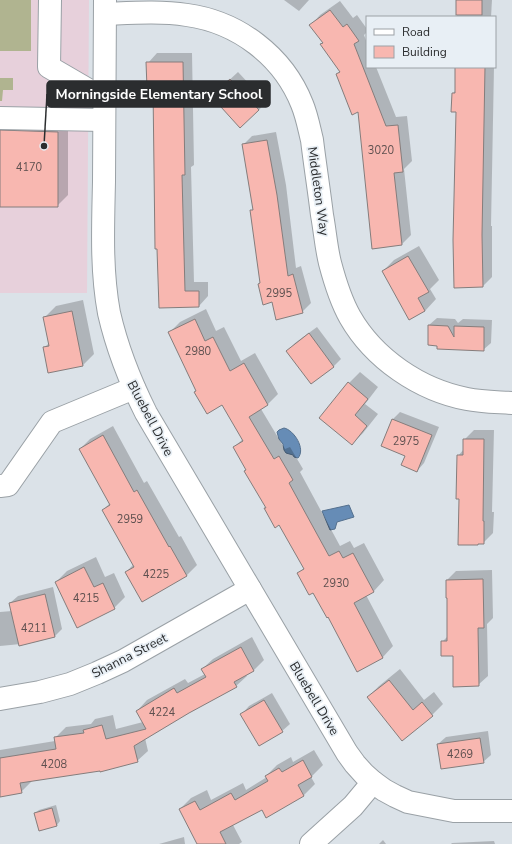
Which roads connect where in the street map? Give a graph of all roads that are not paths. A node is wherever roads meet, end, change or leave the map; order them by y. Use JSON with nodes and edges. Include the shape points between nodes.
{"nodes":[{"id":1,"x":50,"y":0,"type":"edge"},
{"id":2,"x":105,"y":7,"type":"edge"},
{"id":3,"x":104,"y":110,"type":"junction"},
{"id":4,"x":0,"y":118,"type":"edge"},
{"id":5,"x":134,"y":388,"type":"junction"},
{"id":6,"x":512,"y":403,"type":"edge"},
{"id":7,"x":0,"y":486,"type":"edge"},
{"id":8,"x":250,"y":589,"type":"junction"},
{"id":9,"x":0,"y":699,"type":"edge"},
{"id":10,"x":373,"y":782,"type":"junction"},
{"id":11,"x":512,"y":811,"type":"edge"},
{"id":12,"x":310,"y":844,"type":"edge"}],
"edges":[{"from":1,"to":3,"type":"street","via":[[50,67]]},
{"from":2,"to":3,"type":"street","name":"Bluebell Drive"},
{"from":2,"to":6,"type":"street","name":"Middleton Way","via":[[206,19],[244,35],[272,57],[295,88],[308,122],[330,262],[342,301],[359,331],[387,360],[403,372],[437,390],[482,402]]},
{"from":3,"to":4,"type":"street"},
{"from":3,"to":5,"type":"street","name":"Bluebell Drive","via":[[103,244],[106,288],[113,330]]},
{"from":5,"to":7,"type":"street","via":[[52,422],[8,485]]},
{"from":5,"to":8,"type":"street","name":"Bluebell Drive","via":[[152,425]]},
{"from":8,"to":9,"type":"street","name":"Shanna Street","via":[[97,673],[70,684]]},
{"from":8,"to":10,"type":"street","name":"Bluebell Drive","via":[[355,764]]},
{"from":10,"to":11,"type":"street","name":"Bluebell Drive","via":[[408,802],[454,811]]},
{"from":10,"to":12,"type":"street","via":[[353,806]]}]}
